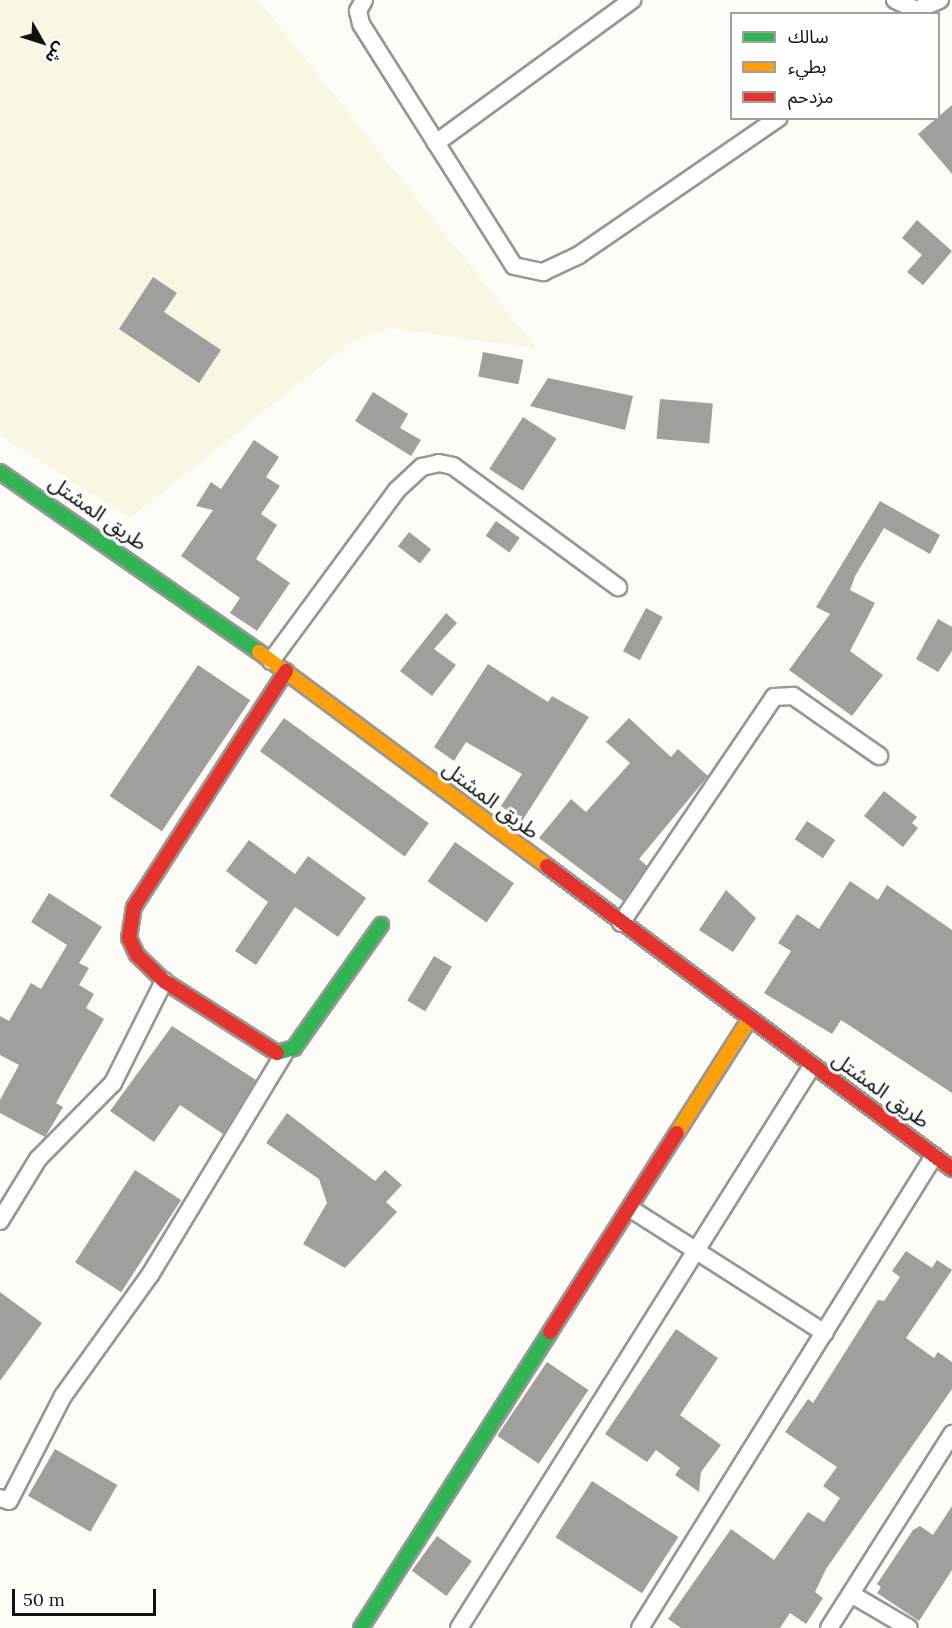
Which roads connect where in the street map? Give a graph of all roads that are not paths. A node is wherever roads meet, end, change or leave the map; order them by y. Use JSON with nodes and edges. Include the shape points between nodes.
{"nodes":[{"id":1,"x":364,"y":0,"type":"edge"},
{"id":2,"x":632,"y":0,"type":"edge"},
{"id":3,"x":895,"y":0,"type":"edge"},
{"id":4,"x":940,"y":0,"type":"edge"},
{"id":5,"x":775,"y":120,"type":"edge"},
{"id":6,"x":436,"y":143,"type":"junction"},
{"id":7,"x":0,"y":472,"type":"edge"},
{"id":8,"x":618,"y":587,"type":"dead end"},
{"id":9,"x":271,"y":661,"type":"junction"},
{"id":10,"x":286,"y":671,"type":"junction"},
{"id":11,"x":879,"y":756,"type":"dead end"},
{"id":12,"x":621,"y":923,"type":"junction"},
{"id":13,"x":381,"y":925,"type":"dead end"},
{"id":14,"x":164,"y":981,"type":"junction"},
{"id":15,"x":749,"y":1020,"type":"junction"},
{"id":16,"x":284,"y":1054,"type":"junction"},
{"id":17,"x":812,"y":1066,"type":"junction"},
{"id":18,"x":934,"y":1156,"type":"junction"},
{"id":19,"x":952,"y":1169,"type":"edge"},
{"id":20,"x":631,"y":1209,"type":"junction"},
{"id":21,"x":0,"y":1221,"type":"edge"},
{"id":22,"x":698,"y":1251,"type":"junction"},
{"id":23,"x":825,"y":1334,"type":"junction"},
{"id":24,"x":952,"y":1434,"type":"edge"},
{"id":25,"x":0,"y":1498,"type":"edge"},
{"id":26,"x":851,"y":1594,"type":"junction"},
{"id":27,"x":361,"y":1628,"type":"edge"},
{"id":28,"x":459,"y":1628,"type":"edge"},
{"id":29,"x":640,"y":1628,"type":"edge"},
{"id":30,"x":829,"y":1628,"type":"edge"},
{"id":31,"x":909,"y":1628,"type":"edge"}],
"edges":[{"from":1,"to":6,"type":"street","via":[[358,11],[361,24]]},
{"from":2,"to":6,"type":"street"},
{"from":3,"to":4,"type":"street","via":[[907,10]]},
{"from":5,"to":6,"type":"street","via":[[628,225],[543,272],[514,266]]},
{"from":7,"to":9,"type":"street","name":"طريق المشتل"},
{"from":8,"to":9,"type":"street","via":[[453,466],[439,463],[422,467],[397,490]]},
{"from":9,"to":10,"type":"street","name":"طريق المشتل"},
{"from":10,"to":12,"type":"street","name":"طريق المشتل"},
{"from":10,"to":14,"type":"street","via":[[134,907],[129,938],[137,956]]},
{"from":11,"to":12,"type":"street","via":[[794,696],[774,697]]},
{"from":12,"to":15,"type":"street","name":"طريق المشتل"},
{"from":13,"to":16,"type":"street","via":[[294,1048]]},
{"from":14,"to":16,"type":"street","via":[[269,1052]]},
{"from":14,"to":21,"type":"street","via":[[113,1083],[38,1159]]},
{"from":15,"to":17,"type":"street","name":"طريق المشتل"},
{"from":15,"to":20,"type":"street"},
{"from":16,"to":25,"type":"street","via":[[150,1275],[63,1396],[9,1501]]},
{"from":17,"to":18,"type":"street","name":"طريق المشتل"},
{"from":17,"to":22,"type":"street"},
{"from":18,"to":19,"type":"street","name":"طريق المشتل"},
{"from":18,"to":23,"type":"street"},
{"from":20,"to":22,"type":"street"},
{"from":20,"to":27,"type":"street"},
{"from":22,"to":23,"type":"street"},
{"from":22,"to":28,"type":"street"},
{"from":23,"to":29,"type":"street"},
{"from":24,"to":26,"type":"street"},
{"from":26,"to":30,"type":"street"},
{"from":26,"to":31,"type":"street"}]}
